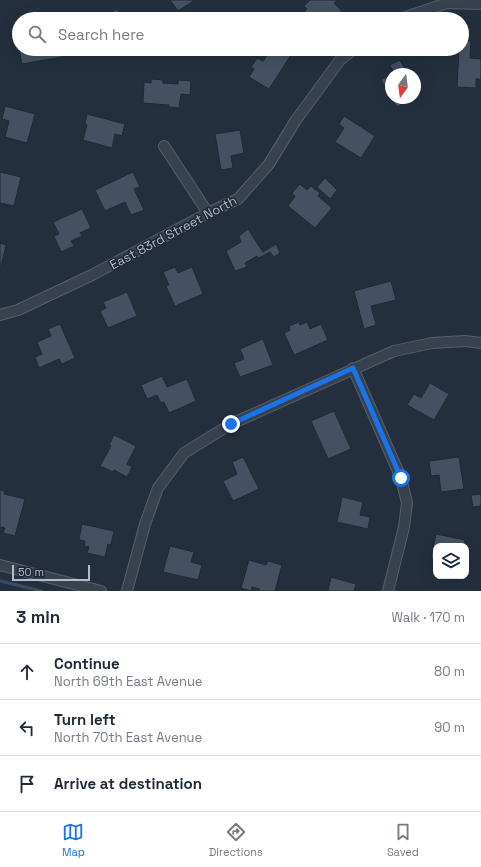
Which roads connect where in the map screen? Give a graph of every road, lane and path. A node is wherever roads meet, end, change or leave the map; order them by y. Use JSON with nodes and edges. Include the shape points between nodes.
{"nodes":[{"id":1,"x":481,"y":4,"type":"edge"},
{"id":2,"x":421,"y":12,"type":"edge"},
{"id":3,"x":345,"y":56,"type":"edge"},
{"id":4,"x":164,"y":146,"type":"dead end"},
{"id":5,"x":208,"y":213,"type":"junction"},
{"id":6,"x":0,"y":315,"type":"edge"},
{"id":7,"x":481,"y":343,"type":"edge"},
{"id":8,"x":353,"y":368,"type":"junction"},
{"id":9,"x":0,"y":565,"type":"edge"},
{"id":10,"x":101,"y":591,"type":"edge"},
{"id":11,"x":127,"y":591,"type":"edge"},
{"id":12,"x":388,"y":591,"type":"edge"}],
"edges":[{"from":1,"to":2,"type":"street","via":[[448,3]]},
{"from":3,"to":5,"type":"street","name":"East 83rd Street North","via":[[296,120],[270,164],[238,199]]},
{"from":4,"to":5,"type":"street"},
{"from":5,"to":6,"type":"street","name":"East 83rd Street North","via":[[92,275],[18,310]]},
{"from":7,"to":8,"type":"street","via":[[432,343],[394,351]]},
{"from":8,"to":11,"type":"street","via":[[231,424],[184,453],[158,488],[144,524]]},
{"from":8,"to":12,"type":"street","via":[[401,478],[406,503],[404,527]]},
{"from":9,"to":10,"type":"street"}]}
